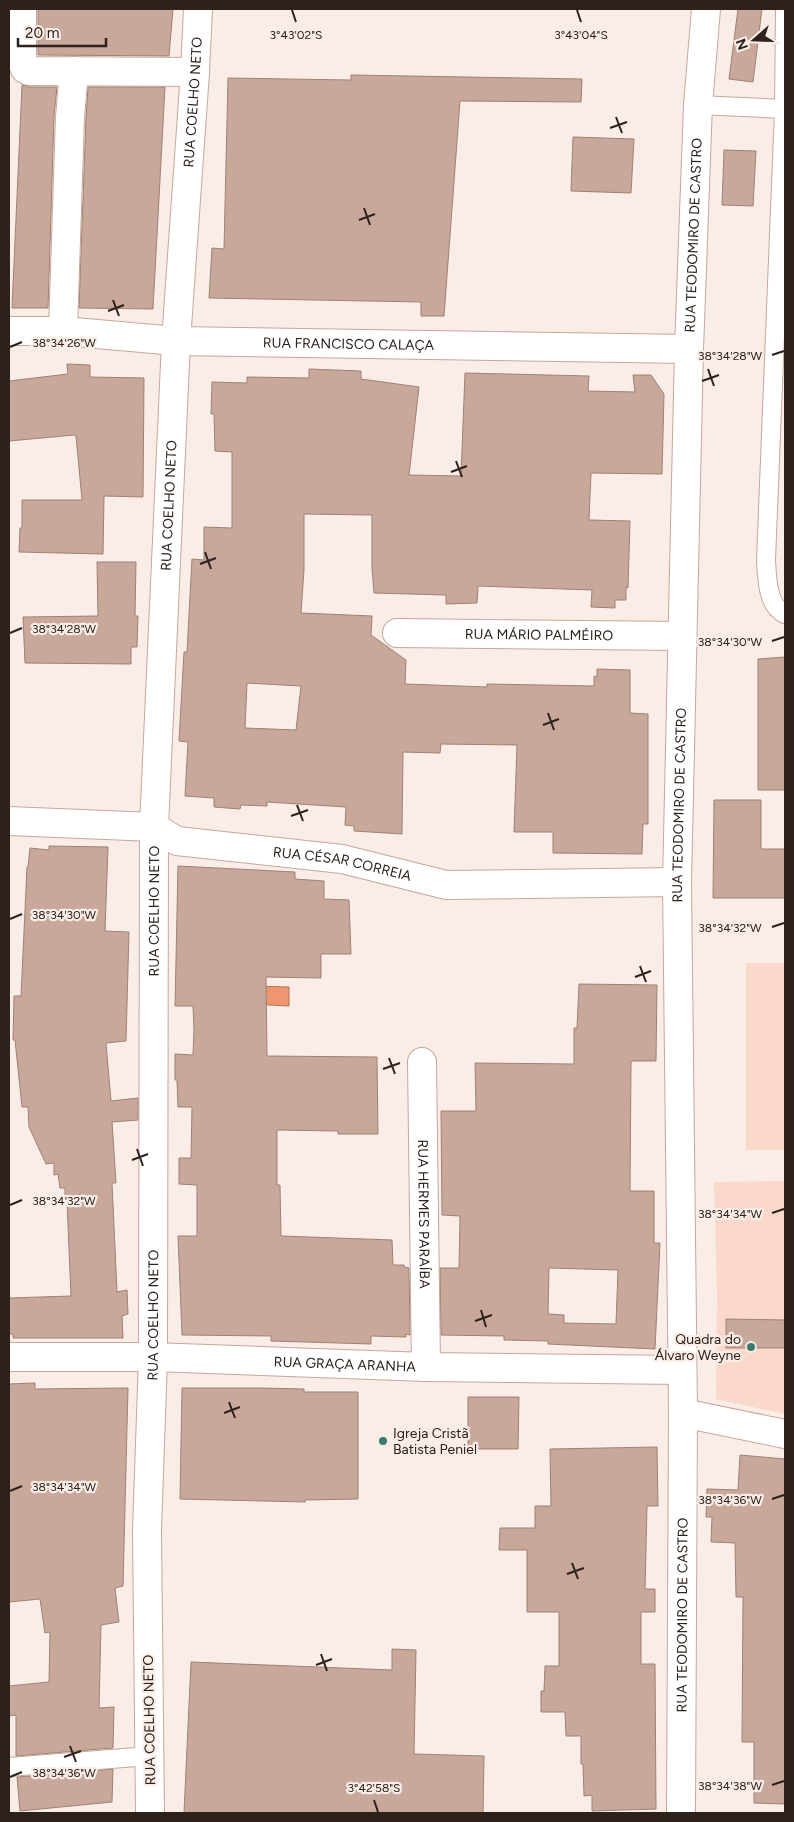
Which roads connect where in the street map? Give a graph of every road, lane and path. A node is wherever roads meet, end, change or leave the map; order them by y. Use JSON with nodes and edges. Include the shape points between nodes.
{"nodes":[{"id":1,"x":22,"y":9,"type":"edge"},
{"id":2,"x":198,"y":9,"type":"edge"},
{"id":3,"x":706,"y":9,"type":"edge"},
{"id":4,"x":785,"y":9,"type":"edge"},
{"id":5,"x":74,"y":71,"type":"junction"},
{"id":6,"x":196,"y":72,"type":"junction"},
{"id":7,"x":698,"y":105,"type":"junction"},
{"id":8,"x":784,"y":109,"type":"junction"},
{"id":9,"x":9,"y":331,"type":"edge"},
{"id":10,"x":63,"y":331,"type":"junction"},
{"id":11,"x":176,"y":341,"type":"junction"},
{"id":12,"x":689,"y":349,"type":"junction"},
{"id":13,"x":785,"y":614,"type":"edge"},
{"id":14,"x":397,"y":632,"type":"dead end"},
{"id":15,"x":682,"y":636,"type":"junction"},
{"id":16,"x":9,"y":821,"type":"edge"},
{"id":17,"x":154,"y":828,"type":"junction"},
{"id":18,"x":677,"y":882,"type":"junction"},
{"id":19,"x":422,"y":1062,"type":"dead end"},
{"id":20,"x":9,"y":1357,"type":"edge"},
{"id":21,"x":153,"y":1357,"type":"junction"},
{"id":22,"x":426,"y":1367,"type":"junction"},
{"id":23,"x":682,"y":1370,"type":"junction"},
{"id":24,"x":683,"y":1412,"type":"junction"},
{"id":25,"x":785,"y":1434,"type":"edge"},
{"id":26,"x":149,"y":1756,"type":"junction"},
{"id":27,"x":9,"y":1767,"type":"edge"},
{"id":28,"x":150,"y":1813,"type":"edge"},
{"id":29,"x":680,"y":1813,"type":"edge"}],
"edges":[{"from":1,"to":5,"type":"street","via":[[22,62],[25,69]]},
{"from":2,"to":6,"type":"street","name":"RUA COELHO NETO"},
{"from":3,"to":7,"type":"street","name":"RUA TEODOMIRO DE CASTRO"},
{"from":4,"to":8,"type":"lane"},
{"from":5,"to":6,"type":"street"},
{"from":5,"to":10,"type":"street"},
{"from":6,"to":11,"type":"street","name":"RUA COELHO NETO"},
{"from":7,"to":8,"type":"lane"},
{"from":7,"to":12,"type":"street","name":"RUA TEODOMIRO DE CASTRO"},
{"from":8,"to":13,"type":"lane","via":[[766,560],[768,591]]},
{"from":9,"to":10,"type":"street","name":"RUA FRANCISCO CALAÇA"},
{"from":10,"to":11,"type":"street","name":"RUA FRANCISCO CALAÇA"},
{"from":11,"to":12,"type":"street","name":"RUA FRANCISCO CALAÇA"},
{"from":11,"to":17,"type":"street","name":"RUA COELHO NETO"},
{"from":12,"to":15,"type":"street","name":"RUA TEODOMIRO DE CASTRO"},
{"from":14,"to":15,"type":"street","name":"RUA MÁRIO PALMÉIRO"},
{"from":15,"to":18,"type":"street","name":"RUA TEODOMIRO DE CASTRO"},
{"from":16,"to":17,"type":"street","name":"RUA CÉSAR CORREIA"},
{"from":17,"to":18,"type":"street","name":"RUA CÉSAR CORREIA","via":[[176,840],[342,859],[446,885]]},
{"from":17,"to":21,"type":"street","name":"RUA COELHO NETO"},
{"from":18,"to":23,"type":"street","name":"RUA TEODOMIRO DE CASTRO"},
{"from":19,"to":22,"type":"street","name":"RUA HERMES PARAÍBA"},
{"from":20,"to":21,"type":"street","name":"RUA GRAÇA ARANHA"},
{"from":21,"to":22,"type":"street","name":"RUA GRAÇA ARANHA"},
{"from":21,"to":26,"type":"street","name":"RUA COELHO NETO","via":[[147,1531]]},
{"from":22,"to":23,"type":"street","name":"RUA GRAÇA ARANHA"},
{"from":23,"to":24,"type":"street","name":"RUA TEODOMIRO DE CASTRO"},
{"from":24,"to":25,"type":"street"},
{"from":24,"to":29,"type":"street","name":"RUA TEODOMIRO DE CASTRO"},
{"from":26,"to":27,"type":"lane"},
{"from":26,"to":28,"type":"street","name":"RUA COELHO NETO"}]}
